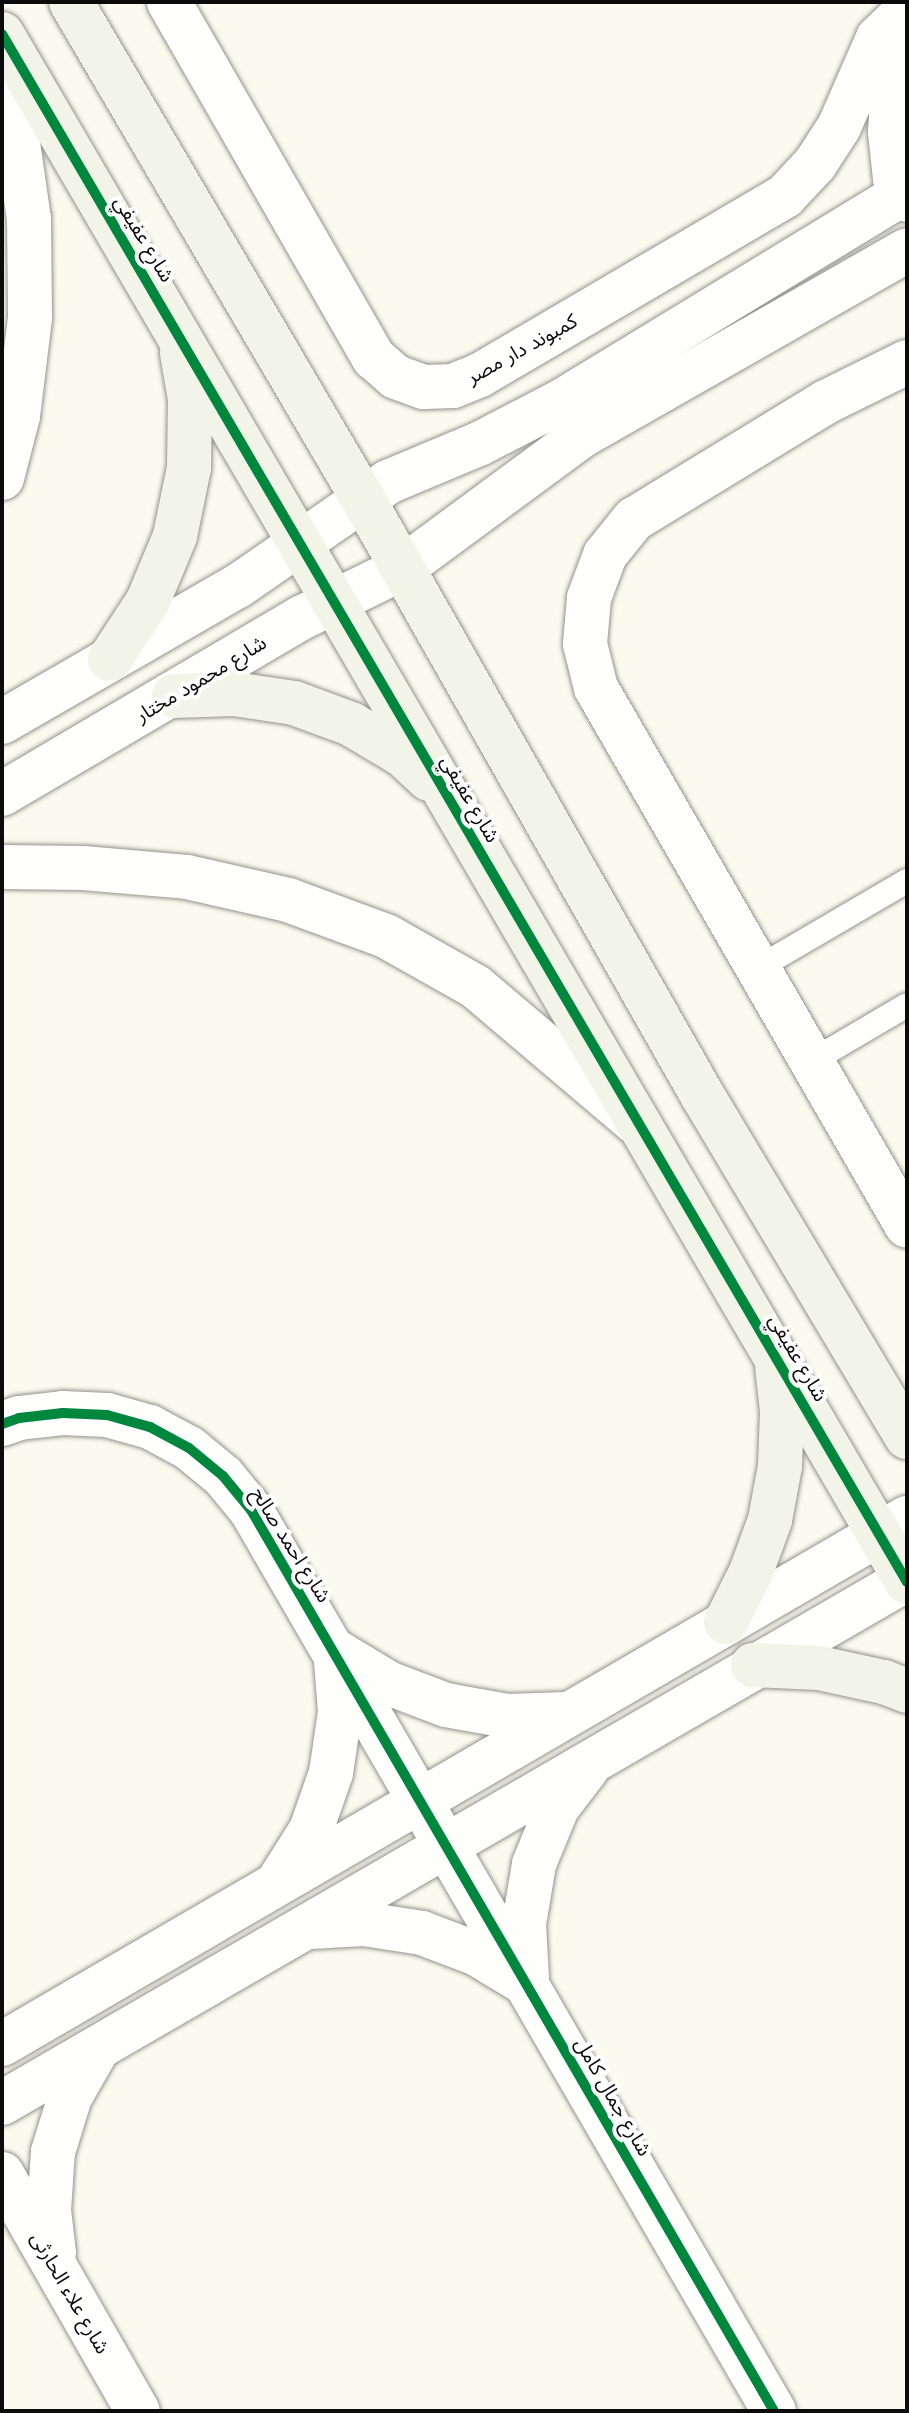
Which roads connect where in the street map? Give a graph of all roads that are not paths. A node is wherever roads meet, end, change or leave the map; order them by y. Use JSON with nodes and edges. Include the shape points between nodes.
{"nodes":[{"id":1,"x":71,"y":2,"type":"edge"},
{"id":2,"x":169,"y":2,"type":"edge"},
{"id":3,"x":192,"y":2,"type":"edge"},
{"id":4,"x":907,"y":10,"type":"edge"},
{"id":5,"x":907,"y":23,"type":"edge"},
{"id":6,"x":2,"y":34,"type":"edge"},
{"id":7,"x":2,"y":71,"type":"edge"},
{"id":8,"x":209,"y":71,"type":"junction"},
{"id":9,"x":905,"y":195,"type":"edge"},
{"id":10,"x":907,"y":250,"type":"edge"},
{"id":11,"x":178,"y":331,"type":"junction"},
{"id":12,"x":907,"y":362,"type":"edge"},
{"id":13,"x":2,"y":478,"type":"edge"},
{"id":14,"x":362,"y":497,"type":"junction"},
{"id":15,"x":302,"y":543,"type":"junction"},
{"id":16,"x":401,"y":569,"type":"junction"},
{"id":17,"x":335,"y":600,"type":"junction"},
{"id":18,"x":110,"y":659,"type":"junction"},
{"id":19,"x":174,"y":696,"type":"junction"},
{"id":20,"x":2,"y":722,"type":"edge"},
{"id":21,"x":2,"y":794,"type":"edge"},
{"id":22,"x":447,"y":796,"type":"junction"},
{"id":23,"x":2,"y":867,"type":"edge"},
{"id":24,"x":907,"y":881,"type":"edge"},
{"id":25,"x":758,"y":968,"type":"junction"},
{"id":26,"x":907,"y":1005,"type":"edge"},
{"id":27,"x":812,"y":1061,"type":"junction"},
{"id":28,"x":644,"y":1130,"type":"junction"},
{"id":29,"x":907,"y":1226,"type":"edge"},
{"id":30,"x":776,"y":1355,"type":"junction"},
{"id":31,"x":2,"y":1424,"type":"edge"},
{"id":32,"x":907,"y":1437,"type":"edge"},
{"id":33,"x":893,"y":1526,"type":"edge"},
{"id":34,"x":907,"y":1580,"type":"edge"},
{"id":35,"x":726,"y":1622,"type":"junction"},
{"id":36,"x":335,"y":1651,"type":"junction"},
{"id":37,"x":753,"y":1665,"type":"junction"},
{"id":38,"x":907,"y":1691,"type":"edge"},
{"id":39,"x":569,"y":1714,"type":"junction"},
{"id":40,"x":593,"y":1760,"type":"junction"},
{"id":41,"x":420,"y":1801,"type":"junction"},
{"id":42,"x":446,"y":1846,"type":"junction"},
{"id":43,"x":278,"y":1883,"type":"junction"},
{"id":44,"x":305,"y":1927,"type":"junction"},
{"id":45,"x":527,"y":1985,"type":"junction"},
{"id":46,"x":2,"y":2044,"type":"edge"},
{"id":47,"x":99,"y":2047,"type":"junction"},
{"id":48,"x":2,"y":2103,"type":"edge"},
{"id":49,"x":2,"y":2174,"type":"edge"},
{"id":50,"x":2,"y":2229,"type":"edge"},
{"id":51,"x":55,"y":2267,"type":"junction"},
{"id":52,"x":138,"y":2411,"type":"edge"},
{"id":53,"x":774,"y":2411,"type":"edge"}],
"edges":[{"from":1,"to":14,"type":"street"},
{"from":2,"to":8,"type":"street","name":"كمبوند دار مصر"},
{"from":3,"to":8,"type":"lane"},
{"from":4,"to":8,"type":"street","name":"كمبوند دار مصر","via":[[878,38],[839,127],[785,196],[453,386],[424,387],[396,377],[374,358]]},
{"from":5,"to":9,"type":"street","via":[[893,85],[890,132],[895,179]]},
{"from":6,"to":11,"type":"street","name":"شارع عفيفي"},
{"from":7,"to":13,"type":"street","via":[[29,219],[30,304],[18,416]]},
{"from":9,"to":14,"type":"street","via":[[560,402]]},
{"from":10,"to":16,"type":"street","name":"شارع محمود مختار","via":[[583,435]]},
{"from":11,"to":15,"type":"street","name":"شارع عفيفي"},
{"from":11,"to":18,"type":"street","via":[[190,427],[189,468],[175,536],[148,601]]},
{"from":12,"to":25,"type":"street","via":[[826,402],[634,519],[605,555],[589,598],[585,644],[596,688]]},
{"from":14,"to":15,"type":"street"},
{"from":14,"to":16,"type":"street"},
{"from":15,"to":17,"type":"street","name":"شارع عفيفي"},
{"from":15,"to":18,"type":"street"},
{"from":16,"to":17,"type":"street","name":"شارع محمود مختار"},
{"from":16,"to":32,"type":"street","via":[[701,1093]]},
{"from":17,"to":19,"type":"street","name":"شارع محمود مختار"},
{"from":17,"to":22,"type":"street","name":"شارع عفيفي"},
{"from":18,"to":20,"type":"street"},
{"from":19,"to":21,"type":"street","name":"شارع محمود مختار"},
{"from":19,"to":22,"type":"street","via":[[234,694],[322,713],[403,755]]},
{"from":22,"to":28,"type":"street","name":"شارع عفيفي"},
{"from":23,"to":28,"type":"street","via":[[187,877],[288,900],[386,936],[476,987]]},
{"from":24,"to":25,"type":"lane"},
{"from":25,"to":27,"type":"street"},
{"from":26,"to":27,"type":"lane"},
{"from":27,"to":29,"type":"street"},
{"from":28,"to":30,"type":"street","name":"شارع عفيفي"},
{"from":30,"to":33,"type":"street","name":"شارع عفيفي"},
{"from":30,"to":35,"type":"street","via":[[782,1411],[780,1466],[770,1520]]},
{"from":31,"to":36,"type":"street","name":"شارع احمد صالح","via":[[63,1413],[107,1415],[150,1427],[189,1448],[223,1476],[251,1510]]},
{"from":33,"to":34,"type":"street","name":"شارع عفيفي"},
{"from":33,"to":35,"type":"street"},
{"from":34,"to":37,"type":"street"},
{"from":35,"to":39,"type":"street"},
{"from":36,"to":39,"type":"street","via":[[388,1683],[446,1705],[507,1716]]},
{"from":36,"to":41,"type":"street","name":"شارع احمد صالح"},
{"from":36,"to":43,"type":"street","via":[[340,1712],[331,1773],[311,1830]]},
{"from":37,"to":38,"type":"street","via":[[819,1668]]},
{"from":37,"to":40,"type":"street"},
{"from":39,"to":41,"type":"street"},
{"from":40,"to":42,"type":"street"},
{"from":40,"to":45,"type":"street","via":[[557,1808],[534,1864],[524,1924]]},
{"from":41,"to":42,"type":"street","name":"شارع جمال كامل"},
{"from":41,"to":43,"type":"street"},
{"from":42,"to":44,"type":"street"},
{"from":42,"to":45,"type":"street","name":"شارع جمال كامل"},
{"from":43,"to":46,"type":"street"},
{"from":44,"to":45,"type":"street","via":[[364,1924],[422,1933],[477,1954]]},
{"from":44,"to":47,"type":"street"},
{"from":45,"to":53,"type":"street","name":"شارع جمال كامل"},
{"from":47,"to":48,"type":"street"},
{"from":47,"to":51,"type":"street","via":[[70,2097],[53,2152],[49,2210]]},
{"from":49,"to":51,"type":"street","name":"شارع علاء الحارثى"},
{"from":50,"to":51,"type":"street"},
{"from":51,"to":52,"type":"street","name":"شارع علاء الحارثى"}]}
